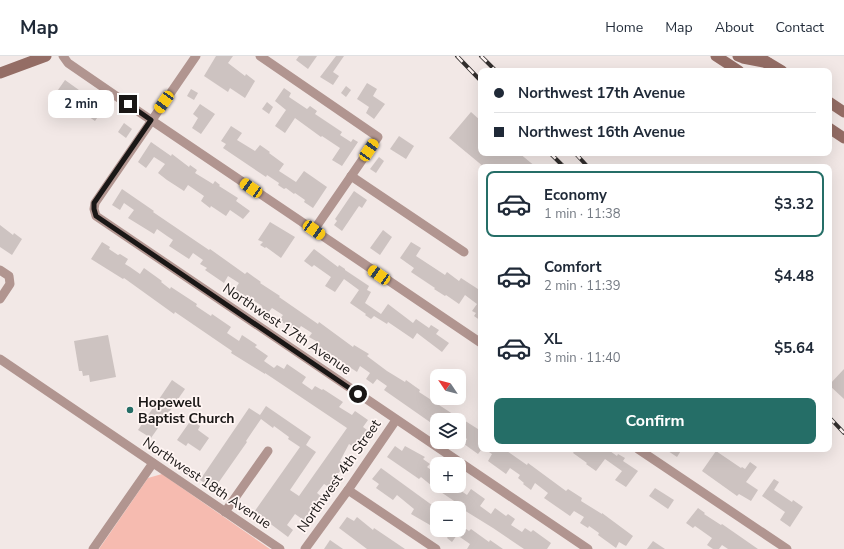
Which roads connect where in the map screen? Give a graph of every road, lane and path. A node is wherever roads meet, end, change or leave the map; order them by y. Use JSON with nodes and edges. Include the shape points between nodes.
{"nodes":[{"id":1,"x":63,"y":56,"type":"edge"},
{"id":2,"x":196,"y":56,"type":"edge"},
{"id":3,"x":260,"y":56,"type":"edge"},
{"id":4,"x":716,"y":56,"type":"edge"},
{"id":5,"x":738,"y":56,"type":"edge"},
{"id":6,"x":758,"y":56,"type":"edge"},
{"id":7,"x":36,"y":58,"type":"edge"},
{"id":8,"x":768,"y":63,"type":"junction"},
{"id":9,"x":734,"y":68,"type":"edge"},
{"id":10,"x":777,"y":68,"type":"edge"},
{"id":11,"x":0,"y":73,"type":"edge"},
{"id":12,"x":832,"y":104,"type":"edge"},
{"id":13,"x":844,"y":112,"type":"edge"},
{"id":14,"x":151,"y":120,"type":"junction"},
{"id":15,"x":832,"y":130,"type":"edge"},
{"id":16,"x":844,"y":138,"type":"edge"},
{"id":17,"x":351,"y":176,"type":"junction"},
{"id":18,"x":314,"y":230,"type":"junction"},
{"id":19,"x":464,"y":252,"type":"dead end"},
{"id":20,"x":0,"y":270,"type":"edge"},
{"id":21,"x":0,"y":299,"type":"edge"},
{"id":22,"x":478,"y":341,"type":"edge"},
{"id":23,"x":0,"y":359,"type":"edge"},
{"id":24,"x":396,"y":420,"type":"junction"},
{"id":25,"x":268,"y":451,"type":"dead end"},
{"id":26,"x":642,"y":452,"type":"edge"},
{"id":27,"x":152,"y":463,"type":"junction"},
{"id":28,"x":348,"y":490,"type":"junction"},
{"id":29,"x":226,"y":512,"type":"junction"},
{"id":30,"x":577,"y":546,"type":"edge"},
{"id":31,"x":93,"y":549,"type":"edge"},
{"id":32,"x":280,"y":549,"type":"edge"},
{"id":33,"x":305,"y":549,"type":"edge"},
{"id":34,"x":436,"y":549,"type":"edge"},
{"id":35,"x":588,"y":549,"type":"edge"},
{"id":36,"x":787,"y":549,"type":"edge"}],
"edges":[{"from":1,"to":14,"type":"street","via":[[68,63]]},
{"from":2,"to":14,"type":"street"},
{"from":3,"to":17,"type":"street","via":[[378,137]]},
{"from":4,"to":9,"type":"main road"},
{"from":5,"to":8,"type":"main road"},
{"from":6,"to":8,"type":"main road"},
{"from":7,"to":11,"type":"main road"},
{"from":8,"to":10,"type":"main road"},
{"from":12,"to":13,"type":"main road"},
{"from":14,"to":18,"type":"street"},
{"from":14,"to":24,"type":"street","name":"Northwest 17th Avenue","via":[[94,203],[96,216]]},
{"from":15,"to":16,"type":"main road"},
{"from":17,"to":18,"type":"street"},
{"from":17,"to":19,"type":"street"},
{"from":18,"to":22,"type":"street"},
{"from":20,"to":21,"type":"street","via":[[10,276],[10,284]]},
{"from":23,"to":27,"type":"street","name":"Northwest 18th Avenue"},
{"from":24,"to":28,"type":"street","name":"Northwest 4th Street"},
{"from":24,"to":30,"type":"street","name":"Northwest 17th Avenue"},
{"from":25,"to":29,"type":"street"},
{"from":26,"to":36,"type":"street"},
{"from":27,"to":29,"type":"street","name":"Northwest 18th Avenue"},
{"from":27,"to":31,"type":"street"},
{"from":28,"to":33,"type":"street","name":"Northwest 4th Street"},
{"from":28,"to":34,"type":"street"},
{"from":29,"to":32,"type":"street","name":"Northwest 18th Avenue"},
{"from":30,"to":35,"type":"street","name":"Northwest 17th Avenue"}]}
